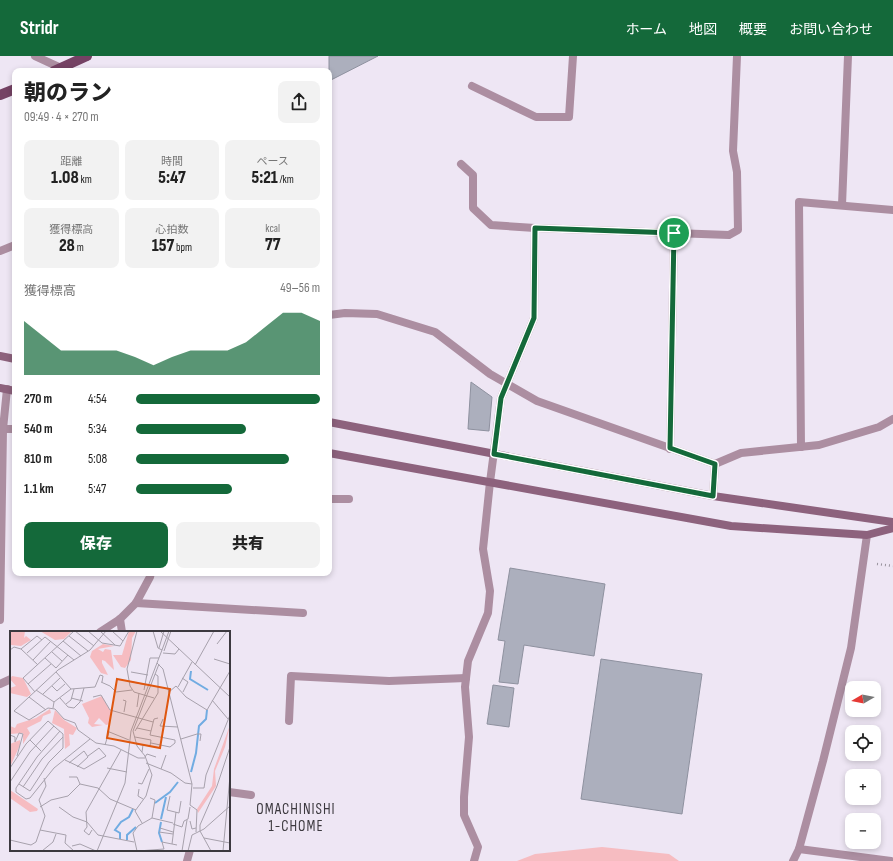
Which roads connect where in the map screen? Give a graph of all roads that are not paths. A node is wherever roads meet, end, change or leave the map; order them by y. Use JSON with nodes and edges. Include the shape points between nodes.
{"nodes":[{"id":1,"x":35,"y":56,"type":"edge"},
{"id":2,"x":87,"y":56,"type":"edge"},
{"id":3,"x":573,"y":56,"type":"edge"},
{"id":4,"x":737,"y":56,"type":"edge"},
{"id":5,"x":848,"y":56,"type":"edge"},
{"id":6,"x":72,"y":67,"type":"edge"},
{"id":7,"x":56,"y":68,"type":"edge"},
{"id":8,"x":472,"y":86,"type":"dead end"},
{"id":9,"x":12,"y":90,"type":"edge"},
{"id":10,"x":0,"y":96,"type":"edge"},
{"id":11,"x":461,"y":164,"type":"dead end"},
{"id":12,"x":842,"y":205,"type":"junction"},
{"id":13,"x":893,"y":210,"type":"edge"},
{"id":14,"x":535,"y":228,"type":"junction"},
{"id":15,"x":674,"y":233,"type":"junction"},
{"id":16,"x":12,"y":246,"type":"edge"},
{"id":17,"x":0,"y":251,"type":"edge"},
{"id":18,"x":332,"y":315,"type":"edge"},
{"id":19,"x":0,"y":356,"type":"edge"},
{"id":20,"x":12,"y":358,"type":"edge"},
{"id":21,"x":507,"y":384,"type":"junction"},
{"id":22,"x":7,"y":389,"type":"edge"},
{"id":23,"x":893,"y":419,"type":"edge"},
{"id":24,"x":332,"y":423,"type":"edge"},
{"id":25,"x":1,"y":429,"type":"edge"},
{"id":26,"x":12,"y":429,"type":"edge"},
{"id":27,"x":801,"y":447,"type":"junction"},
{"id":28,"x":670,"y":448,"type":"junction"},
{"id":29,"x":332,"y":454,"type":"edge"},
{"id":30,"x":494,"y":454,"type":"junction"},
{"id":31,"x":715,"y":464,"type":"junction"},
{"id":32,"x":490,"y":482,"type":"junction"},
{"id":33,"x":713,"y":496,"type":"junction"},
{"id":34,"x":332,"y":499,"type":"edge"},
{"id":35,"x":349,"y":499,"type":"dead end"},
{"id":36,"x":893,"y":522,"type":"edge"},
{"id":37,"x":893,"y":528,"type":"edge"},
{"id":38,"x":867,"y":535,"type":"junction"},
{"id":39,"x":150,"y":576,"type":"edge"},
{"id":40,"x":136,"y":604,"type":"junction"},
{"id":41,"x":302,"y":613,"type":"dead end"},
{"id":42,"x":120,"y":618,"type":"junction"},
{"id":43,"x":0,"y":620,"type":"edge"},
{"id":44,"x":101,"y":631,"type":"edge"},
{"id":45,"x":122,"y":631,"type":"edge"},
{"id":46,"x":466,"y":678,"type":"junction"},
{"id":47,"x":10,"y":679,"type":"edge"},
{"id":48,"x":0,"y":684,"type":"edge"},
{"id":49,"x":289,"y":721,"type":"dead end"},
{"id":50,"x":230,"y":792,"type":"edge"},
{"id":51,"x":251,"y":795,"type":"dead end"},
{"id":52,"x":799,"y":849,"type":"junction"},
{"id":53,"x":190,"y":851,"type":"edge"},
{"id":54,"x":186,"y":861,"type":"edge"},
{"id":55,"x":474,"y":861,"type":"edge"},
{"id":56,"x":793,"y":861,"type":"edge"},
{"id":57,"x":891,"y":861,"type":"edge"}],
"edges":[{"from":1,"to":7,"type":"street"},
{"from":2,"to":6,"type":"main road"},
{"from":3,"to":8,"type":"street","via":[[569,117],[536,117]]},
{"from":4,"to":15,"type":"street","via":[[732,151],[736,172],[738,230],[729,235]]},
{"from":5,"to":12,"type":"street"},
{"from":9,"to":10,"type":"main road"},
{"from":11,"to":14,"type":"street","via":[[473,175],[473,208],[490,225]]},
{"from":12,"to":13,"type":"street"},
{"from":12,"to":27,"type":"street","via":[[799,202]]},
{"from":14,"to":15,"type":"street"},
{"from":14,"to":21,"type":"street","via":[[534,318]]},
{"from":15,"to":28,"type":"street"},
{"from":16,"to":17,"type":"street"},
{"from":18,"to":21,"type":"street","via":[[377,314],[435,332]]},
{"from":19,"to":20,"type":"street"},
{"from":21,"to":28,"type":"street","via":[[537,401]]},
{"from":21,"to":30,"type":"street","via":[[501,398]]},
{"from":22,"to":25,"type":"street"},
{"from":23,"to":27,"type":"street","via":[[879,427],[819,445]]},
{"from":24,"to":30,"type":"street"},
{"from":25,"to":26,"type":"street"},
{"from":25,"to":43,"type":"street"},
{"from":27,"to":31,"type":"street","via":[[741,453]]},
{"from":28,"to":31,"type":"street"},
{"from":29,"to":32,"type":"street"},
{"from":30,"to":32,"type":"street"},
{"from":30,"to":33,"type":"street"},
{"from":31,"to":33,"type":"street"},
{"from":32,"to":38,"type":"street","via":[[731,526]]},
{"from":32,"to":46,"type":"street","via":[[484,549],[490,591],[488,613],[468,661]]},
{"from":33,"to":36,"type":"street"},
{"from":34,"to":35,"type":"street"},
{"from":37,"to":38,"type":"street"},
{"from":38,"to":52,"type":"street","via":[[851,648]]},
{"from":39,"to":40,"type":"street"},
{"from":40,"to":41,"type":"street"},
{"from":40,"to":42,"type":"street"},
{"from":42,"to":44,"type":"street"},
{"from":42,"to":45,"type":"street"},
{"from":46,"to":49,"type":"street","via":[[389,681],[291,676]]},
{"from":46,"to":55,"type":"street","via":[[469,737],[464,815],[478,847]]},
{"from":47,"to":48,"type":"street"},
{"from":50,"to":51,"type":"street"},
{"from":52,"to":56,"type":"street"},
{"from":52,"to":57,"type":"street"},
{"from":53,"to":54,"type":"street"}]}
